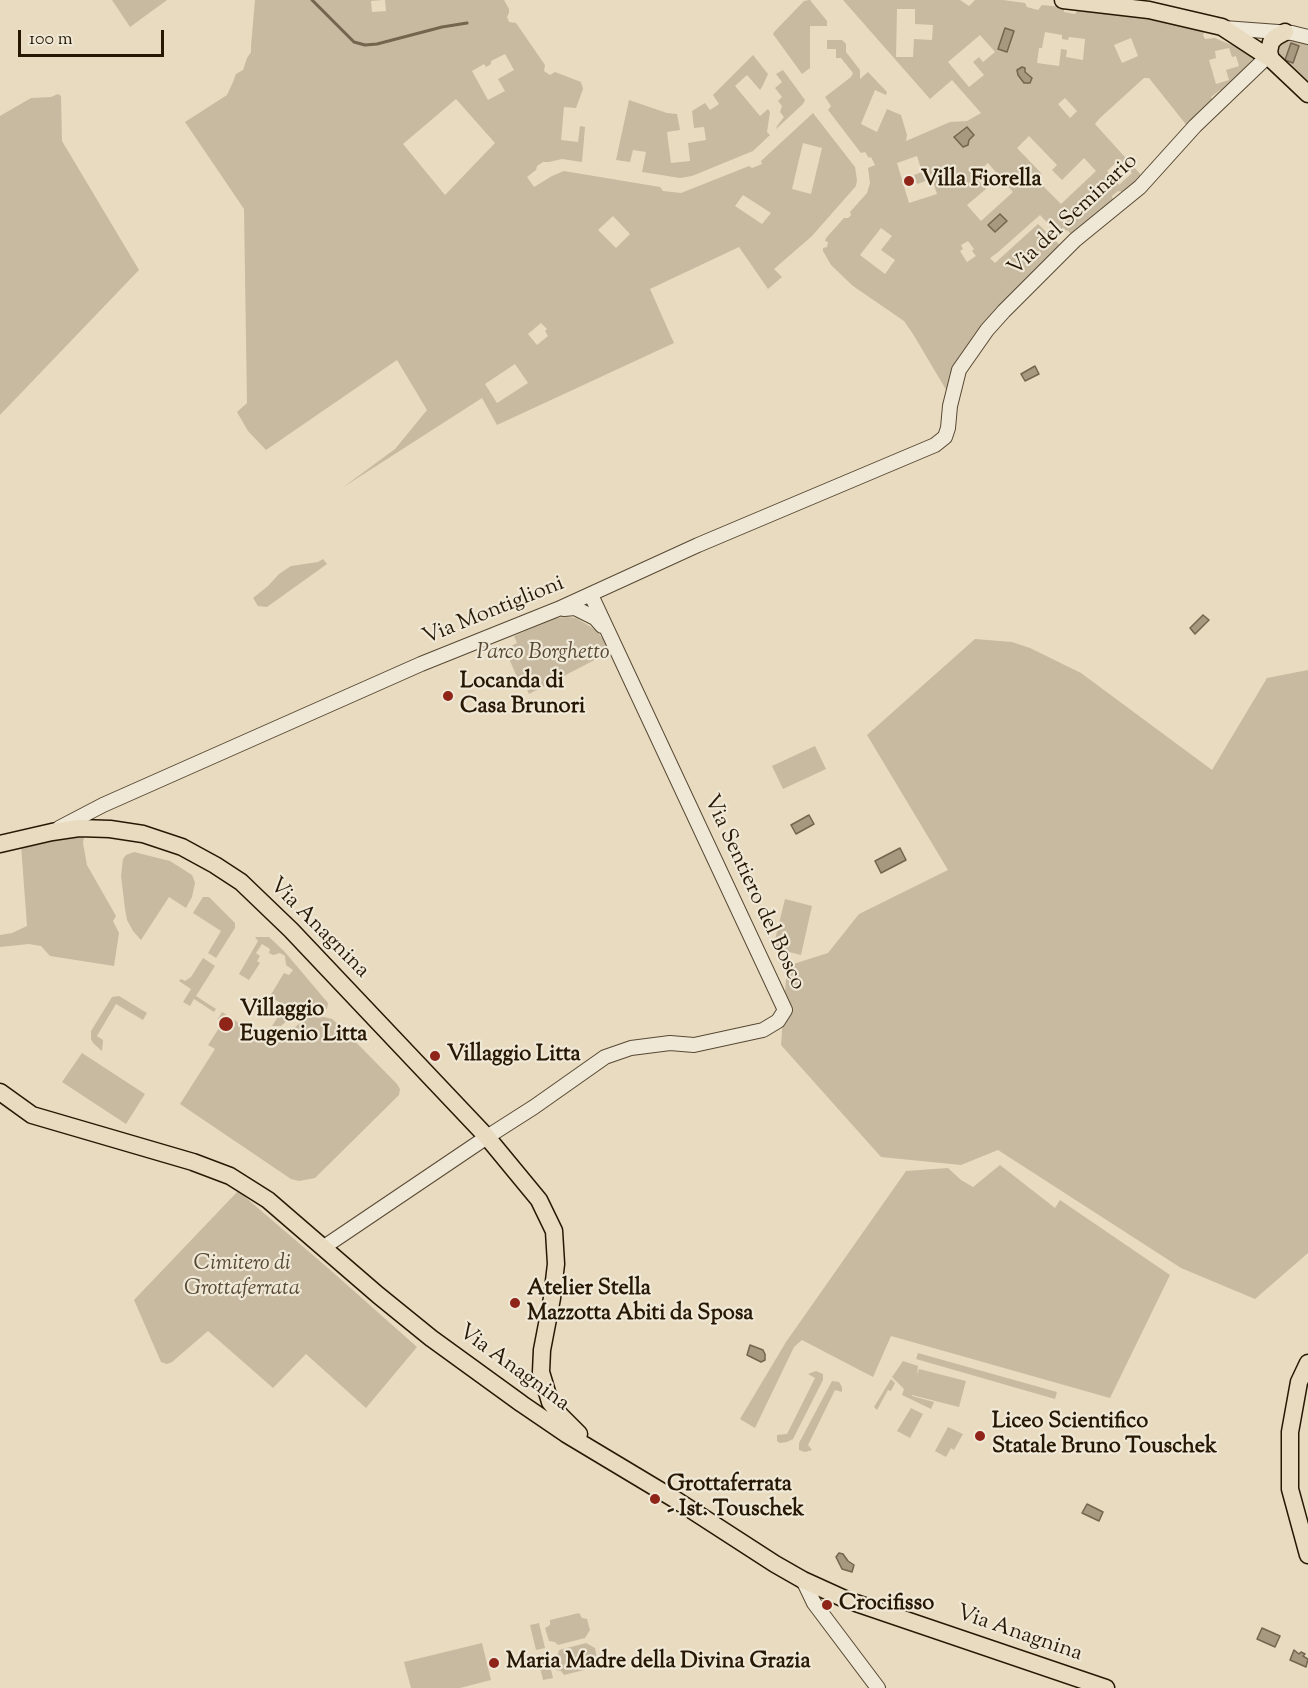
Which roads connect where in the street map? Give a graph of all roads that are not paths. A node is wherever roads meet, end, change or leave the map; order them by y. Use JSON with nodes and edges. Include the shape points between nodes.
{"nodes":[{"id":1,"x":1063,"y":0,"type":"edge"},
{"id":2,"x":1222,"y":27,"type":"junction"},
{"id":3,"x":1285,"y":32,"type":"junction"},
{"id":4,"x":1308,"y":37,"type":"edge"},
{"id":5,"x":1269,"y":58,"type":"junction"},
{"id":6,"x":1308,"y":94,"type":"edge"},
{"id":7,"x":948,"y":428,"type":"joint"},
{"id":8,"x":591,"y":595,"type":"junction"},
{"id":9,"x":558,"y":609,"type":"junction"},
{"id":10,"x":610,"y":637,"type":"junction"},
{"id":11,"x":103,"y":806,"type":"junction"},
{"id":12,"x":110,"y":829,"type":"junction"},
{"id":13,"x":52,"y":832,"type":"junction"},
{"id":14,"x":0,"y":844,"type":"edge"},
{"id":15,"x":0,"y":1092,"type":"edge"},
{"id":16,"x":487,"y":1137,"type":"junction"},
{"id":17,"x":324,"y":1247,"type":"junction"},
{"id":18,"x":1308,"y":1363,"type":"edge"},
{"id":19,"x":550,"y":1402,"type":"junction"},
{"id":20,"x":522,"y":1404,"type":"junction"},
{"id":21,"x":601,"y":1455,"type":"junction"},
{"id":22,"x":1308,"y":1555,"type":"edge"},
{"id":23,"x":803,"y":1580,"type":"junction"},
{"id":24,"x":878,"y":1688,"type":"edge"},
{"id":25,"x":1106,"y":1688,"type":"edge"}],
"edges":[{"from":1,"to":2,"type":"main road","via":[[1149,10]]},
{"from":2,"to":3,"type":"street"},
{"from":2,"to":5,"type":"main road"},
{"from":3,"to":4,"type":"street"},
{"from":3,"to":5,"type":"main road","via":[[1270,42]]},
{"from":5,"to":6,"type":"main road"},
{"from":5,"to":7,"type":"street","name":"Via del Seminario","via":[[1195,126],[1140,187],[1073,242],[987,330],[958,370]]},
{"from":7,"to":8,"type":"street","name":"Via Montiglioni","via":[[935,446]]},
{"from":8,"to":9,"type":"street","name":"Via Montiglioni"},
{"from":8,"to":10,"type":"street","name":"Via Sentiero del Bosco"},
{"from":9,"to":10,"type":"street","name":"Via Sentiero del Bosco","via":[[575,608],[595,618]]},
{"from":9,"to":11,"type":"street","name":"Via Montiglioni","via":[[421,664]]},
{"from":10,"to":16,"type":"street","name":"Via Sentiero del Bosco","via":[[785,1010],[778,1021],[763,1030],[694,1045],[670,1043],[631,1048],[605,1057]]},
{"from":11,"to":12,"type":"street","via":[[98,817]]},
{"from":11,"to":13,"type":"street","name":"Via Montiglioni"},
{"from":12,"to":13,"type":"main road","name":"Via Anagnina"},
{"from":12,"to":16,"type":"main road","name":"Via Anagnina","via":[[143,834],[182,847],[241,882]]},
{"from":13,"to":14,"type":"main road","name":"Via Anagnina"},
{"from":15,"to":17,"type":"main road","name":"Via Anagnina","via":[[32,1115],[230,1176],[268,1200]]},
{"from":16,"to":17,"type":"street","name":"Via Sentiero del Bosco"},
{"from":16,"to":19,"type":"main road","name":"Via Anagnina","via":[[538,1200],[554,1231],[556,1264],[541,1372]]},
{"from":17,"to":20,"type":"main road","name":"Via Anagnina","via":[[431,1338]]},
{"from":18,"to":22,"type":"main road","via":[[1299,1382],[1290,1432],[1290,1489]]},
{"from":19,"to":20,"type":"main road","via":[[540,1408]]},
{"from":19,"to":21,"type":"main road","name":"Via Anagnina"},
{"from":20,"to":21,"type":"main road","name":"Via Anagnina"},
{"from":21,"to":23,"type":"main road","name":"Via Anagnina"},
{"from":23,"to":24,"type":"street","via":[[814,1604]]},
{"from":23,"to":25,"type":"main road","name":"Via Anagnina","via":[[847,1600]]}]}
